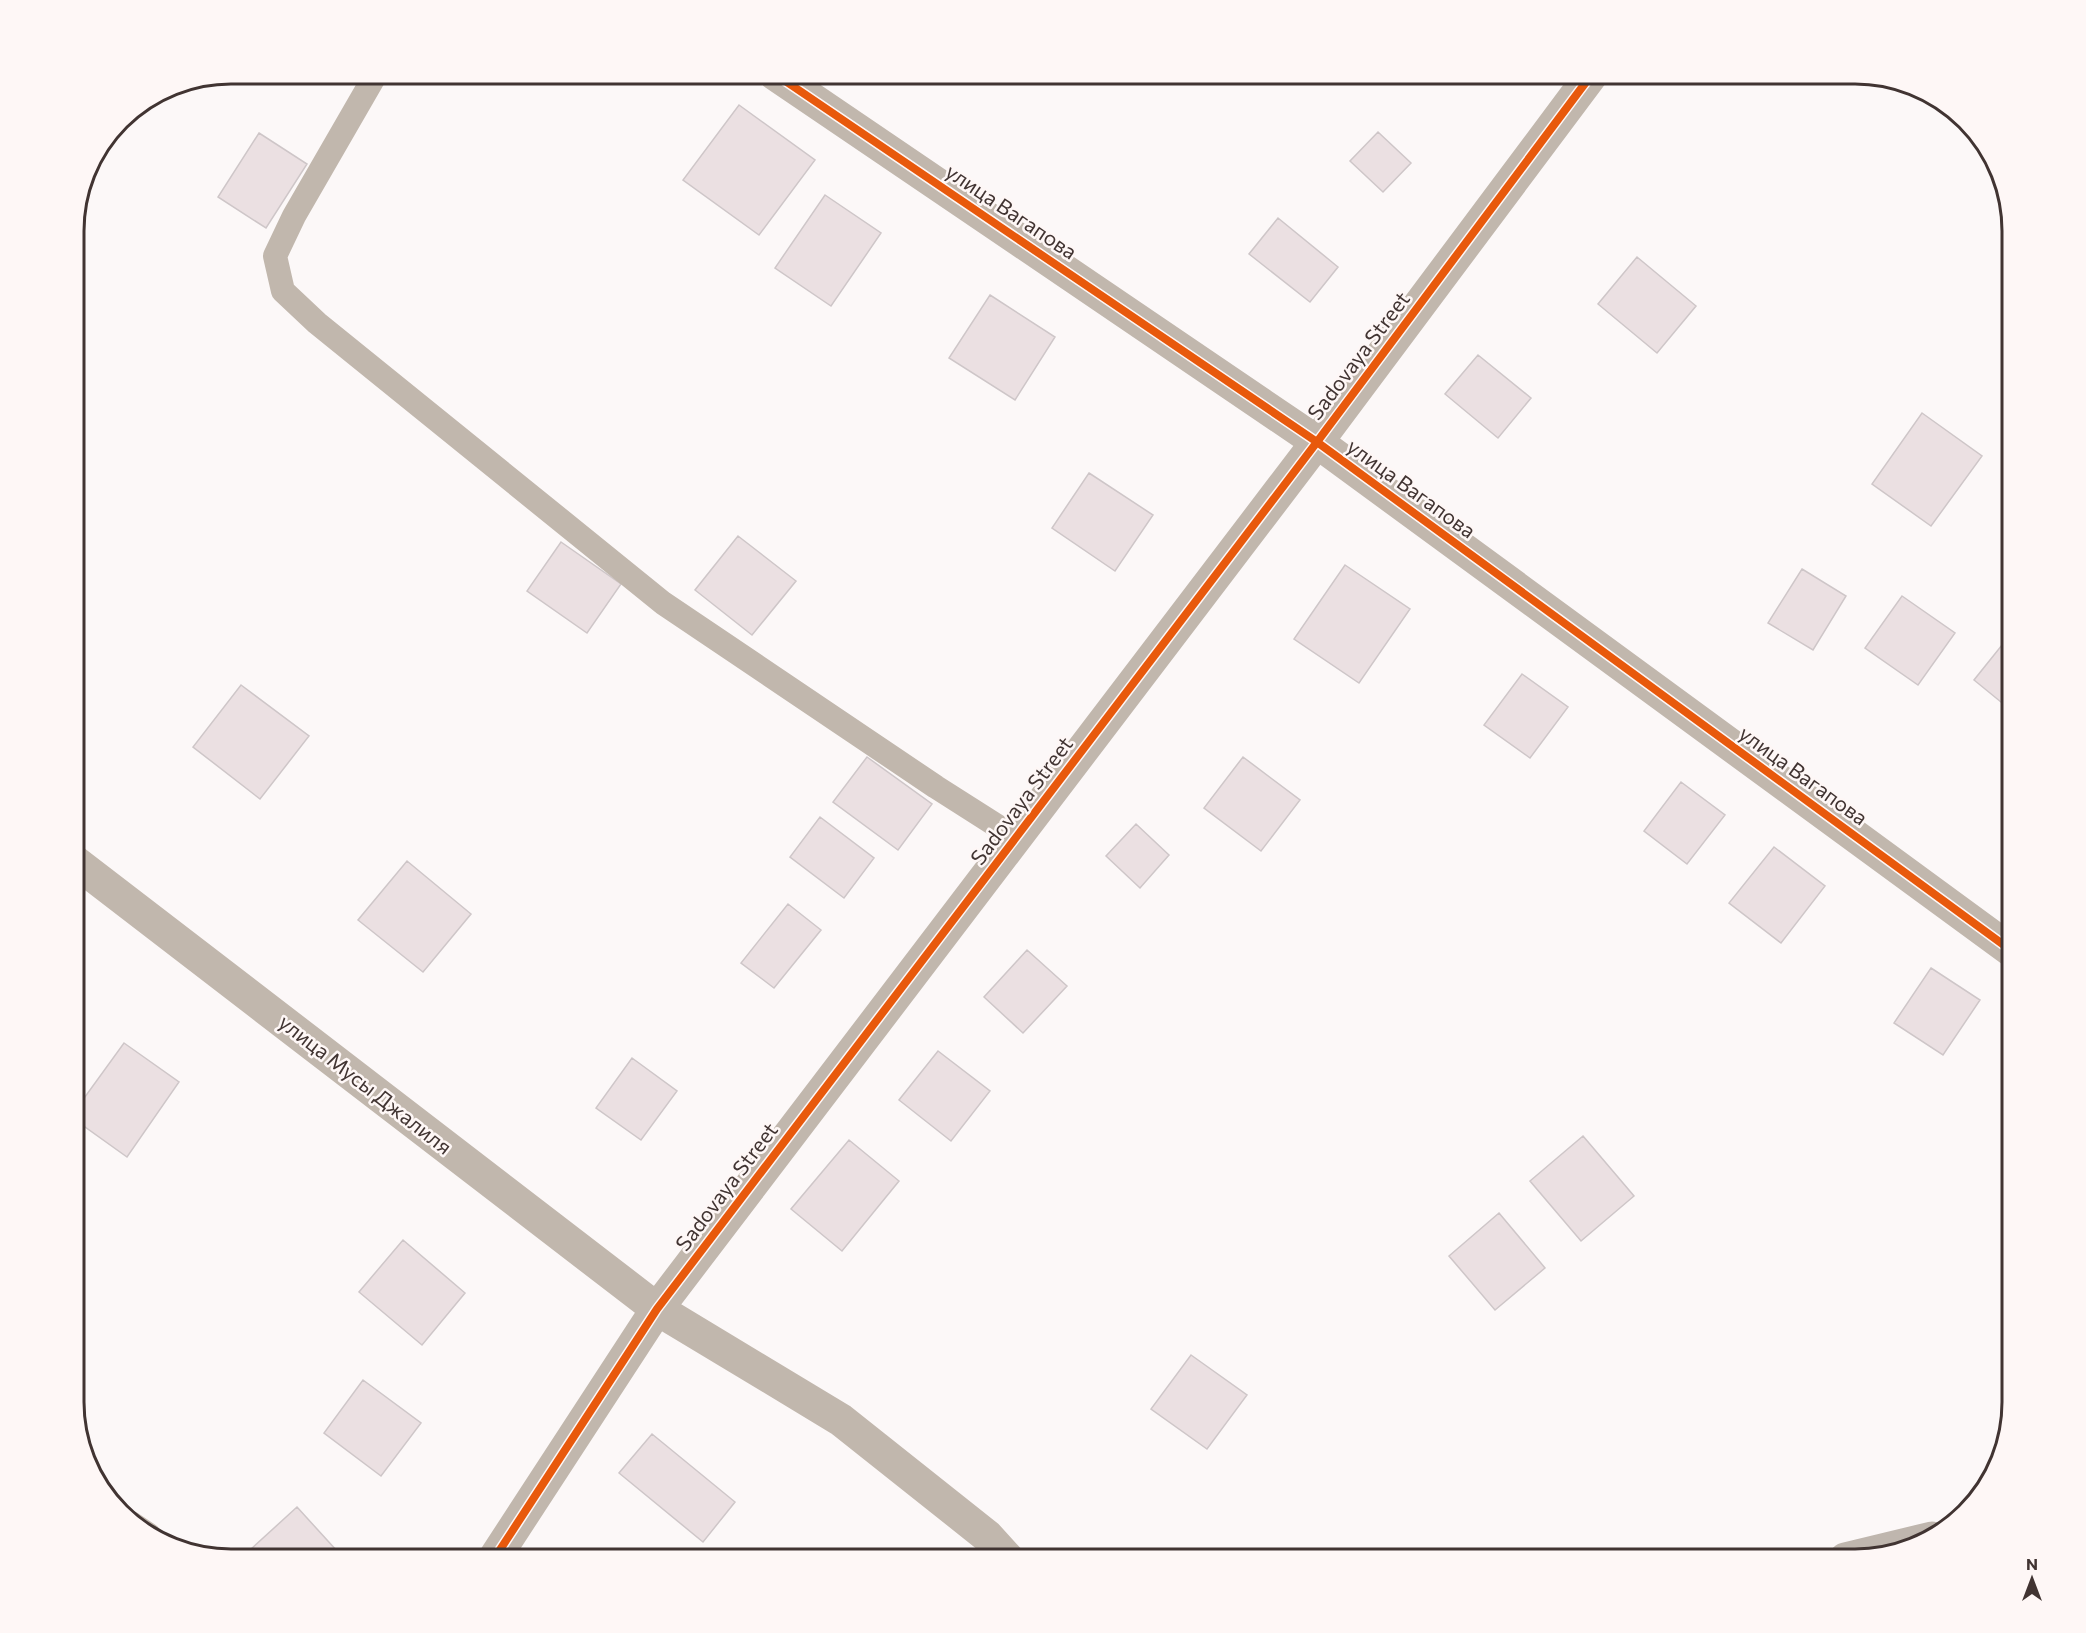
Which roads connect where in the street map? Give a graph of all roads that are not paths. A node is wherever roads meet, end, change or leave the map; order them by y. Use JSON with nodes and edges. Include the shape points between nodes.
{"nodes":[{"id":1,"x":370,"y":84,"type":"edge"},
{"id":2,"x":790,"y":84,"type":"edge"},
{"id":3,"x":1585,"y":84,"type":"edge"},
{"id":4,"x":1317,"y":442,"type":"junction"},
{"id":5,"x":1016,"y":838,"type":"junction"},
{"id":6,"x":84,"y":869,"type":"edge"},
{"id":7,"x":2002,"y":943,"type":"edge"},
{"id":8,"x":657,"y":1309,"type":"junction"},
{"id":9,"x":501,"y":1549,"type":"edge"},
{"id":10,"x":998,"y":1549,"type":"edge"}],
"edges":[{"from":1,"to":5,"type":"lane","via":[[275,256],[283,291],[317,323],[663,603]]},
{"from":2,"to":4,"type":"street","name":"улица Вагапова"},
{"from":3,"to":4,"type":"street","name":"Sadovaya Street"},
{"from":4,"to":5,"type":"street","name":"Sadovaya Street"},
{"from":4,"to":7,"type":"street","name":"улица Вагапова"},
{"from":5,"to":8,"type":"street","name":"Sadovaya Street"},
{"from":6,"to":8,"type":"street","name":"улица Мусы Джалиля"},
{"from":8,"to":9,"type":"street","name":"Sadovaya Street"},
{"from":8,"to":10,"type":"street","name":"улица Мусы Джалиля","via":[[841,1420]]}]}
